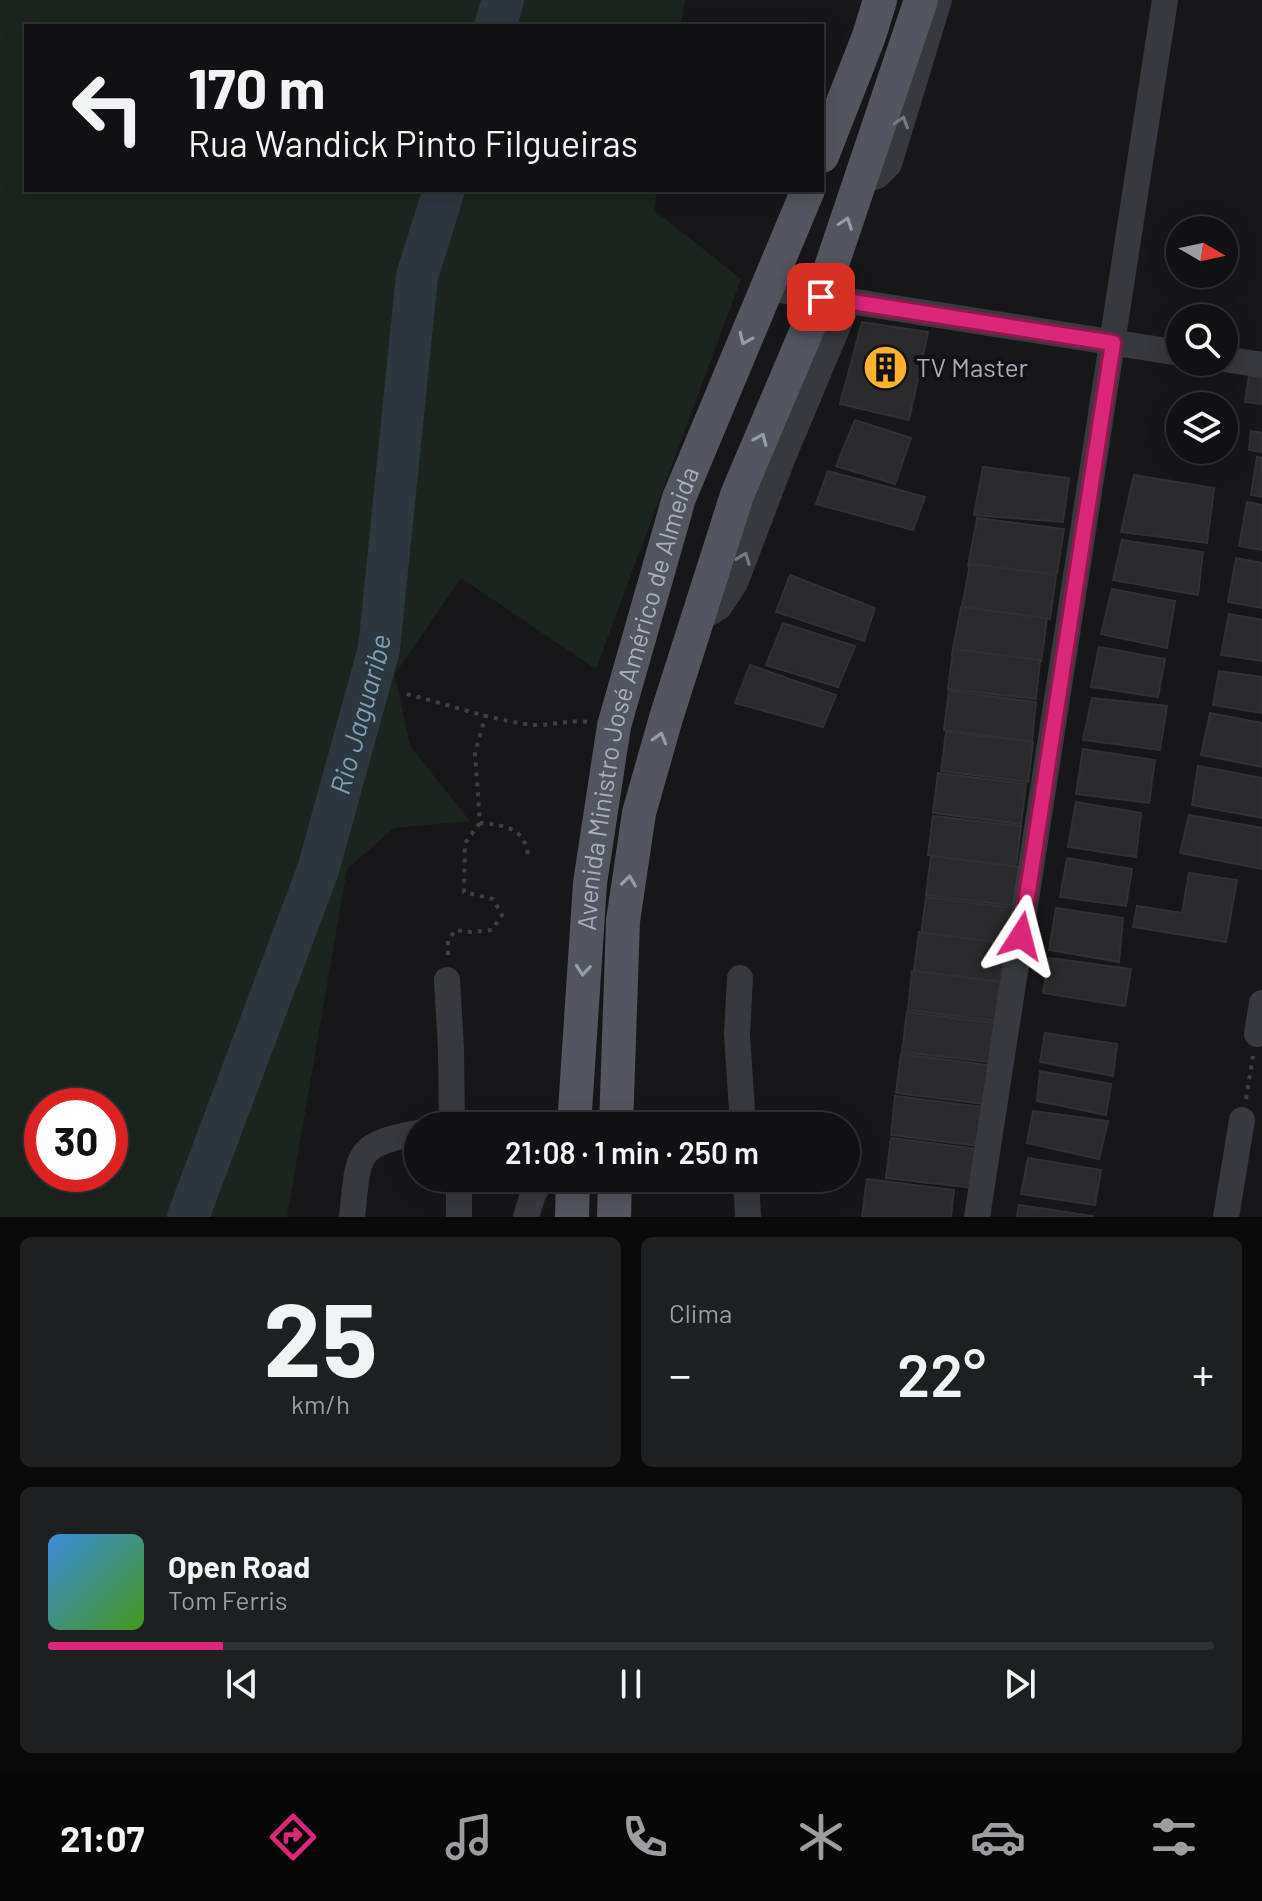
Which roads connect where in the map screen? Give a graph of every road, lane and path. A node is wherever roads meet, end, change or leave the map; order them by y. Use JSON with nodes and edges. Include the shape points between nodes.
{"nodes":[{"id":1,"x":880,"y":0,"type":"edge"},
{"id":2,"x":921,"y":0,"type":"edge"},
{"id":3,"x":939,"y":0,"type":"edge"},
{"id":4,"x":1165,"y":0,"type":"edge"},
{"id":5,"x":824,"y":151,"type":"edge"},
{"id":6,"x":860,"y":180,"type":"junction"},
{"id":7,"x":807,"y":192,"type":"edge"},
{"id":8,"x":767,"y":288,"type":"junction"},
{"id":9,"x":834,"y":299,"type":"junction"},
{"id":10,"x":1113,"y":343,"type":"junction"},
{"id":11,"x":1166,"y":351,"type":"edge"},
{"id":12,"x":1238,"y":361,"type":"edge"},
{"id":13,"x":1262,"y":365,"type":"edge"},
{"id":14,"x":777,"y":472,"type":"junction"},
{"id":15,"x":737,"y":495,"type":"junction"},
{"id":16,"x":679,"y":498,"type":"junction"},
{"id":17,"x":698,"y":614,"type":"junction"},
{"id":18,"x":407,"y":694,"type":"dead end"},
{"id":19,"x":486,"y":714,"type":"junction"},
{"id":20,"x":614,"y":726,"type":"junction"},
{"id":21,"x":480,"y":823,"type":"junction"},
{"id":22,"x":528,"y":857,"type":"dead end"},
{"id":23,"x":740,"y":978,"type":"dead end"},
{"id":24,"x":447,"y":980,"type":"joint"},
{"id":25,"x":1262,"y":1003,"type":"edge"},
{"id":26,"x":1257,"y":1034,"type":"joint"},
{"id":27,"x":452,"y":1112,"type":"edge"},
{"id":28,"x":575,"y":1112,"type":"edge"},
{"id":29,"x":616,"y":1112,"type":"edge"},
{"id":30,"x":742,"y":1112,"type":"edge"},
{"id":31,"x":1242,"y":1120,"type":"joint"},
{"id":32,"x":404,"y":1136,"type":"edge"},
{"id":33,"x":459,"y":1192,"type":"edge"},
{"id":34,"x":534,"y":1192,"type":"edge"},
{"id":35,"x":573,"y":1192,"type":"edge"},
{"id":36,"x":615,"y":1192,"type":"edge"},
{"id":37,"x":747,"y":1192,"type":"edge"},
{"id":38,"x":352,"y":1217,"type":"edge"},
{"id":39,"x":459,"y":1217,"type":"edge"},
{"id":40,"x":526,"y":1217,"type":"edge"},
{"id":41,"x":572,"y":1217,"type":"edge"},
{"id":42,"x":614,"y":1217,"type":"edge"},
{"id":43,"x":748,"y":1217,"type":"edge"},
{"id":44,"x":977,"y":1217,"type":"edge"},
{"id":45,"x":1226,"y":1217,"type":"edge"}],
"edges":[{"from":1,"to":5,"type":"main road"},
{"from":2,"to":6,"type":"main road","name":"Avenida Ministro José Américo de Almeida"},
{"from":6,"to":3,"type":"street","one_way":true,"via":[[877,176],[889,164]]},
{"from":4,"to":10,"type":"street"},
{"from":9,"to":6,"type":"main road","name":"Avenida Ministro José Américo de Almeida","one_way":true},
{"from":7,"to":8,"type":"main road","name":"Avenida Ministro José Américo de Almeida"},
{"from":8,"to":9,"type":"street"},
{"from":8,"to":16,"type":"main road","name":"Avenida Ministro José Américo de Almeida","one_way":true},
{"from":9,"to":10,"type":"street"},
{"from":9,"to":14,"type":"street"},
{"from":15,"to":9,"type":"main road","name":"Avenida Ministro José Américo de Almeida","one_way":true},
{"from":10,"to":11,"type":"street"},
{"from":10,"to":44,"type":"street"},
{"from":12,"to":13,"type":"street"},
{"from":14,"to":15,"type":"street"},
{"from":17,"to":14,"type":"street","one_way":true,"via":[[719,607],[735,583]]},
{"from":15,"to":17,"type":"main road","name":"Avenida Ministro José Américo de Almeida"},
{"from":16,"to":17,"type":"main road","via":[[670,567]]},
{"from":16,"to":20,"type":"main road","name":"Avenida Ministro José Américo de Almeida"},
{"from":29,"to":17,"type":"main road","name":"Avenida Ministro José Américo de Almeida","one_way":true,"via":[[623,921],[639,813]]},
{"from":18,"to":19,"type":"path"},
{"from":19,"to":20,"type":"path","via":[[527,725],[573,720]]},
{"from":19,"to":21,"type":"path","via":[[475,753]]},
{"from":20,"to":28,"type":"main road","name":"Avenida Ministro José Américo de Almeida","one_way":true,"via":[[590,883]]},
{"from":21,"to":22,"type":"path","via":[[511,827],[524,838]]},
{"from":21,"to":24,"type":"path","via":[[465,843],[464,892],[493,899],[502,915],[492,930],[455,930],[448,941]]},
{"from":23,"to":30,"type":"street"},
{"from":24,"to":27,"type":"street"},
{"from":25,"to":26,"type":"street"},
{"from":26,"to":31,"type":"path"},
{"from":31,"to":45,"type":"street"},
{"from":32,"to":38,"type":"street","via":[[366,1149],[359,1161]]},
{"from":33,"to":39,"type":"street"},
{"from":34,"to":40,"type":"street"},
{"from":35,"to":41,"type":"main road"},
{"from":36,"to":42,"type":"main road"},
{"from":37,"to":43,"type":"street"}]}
